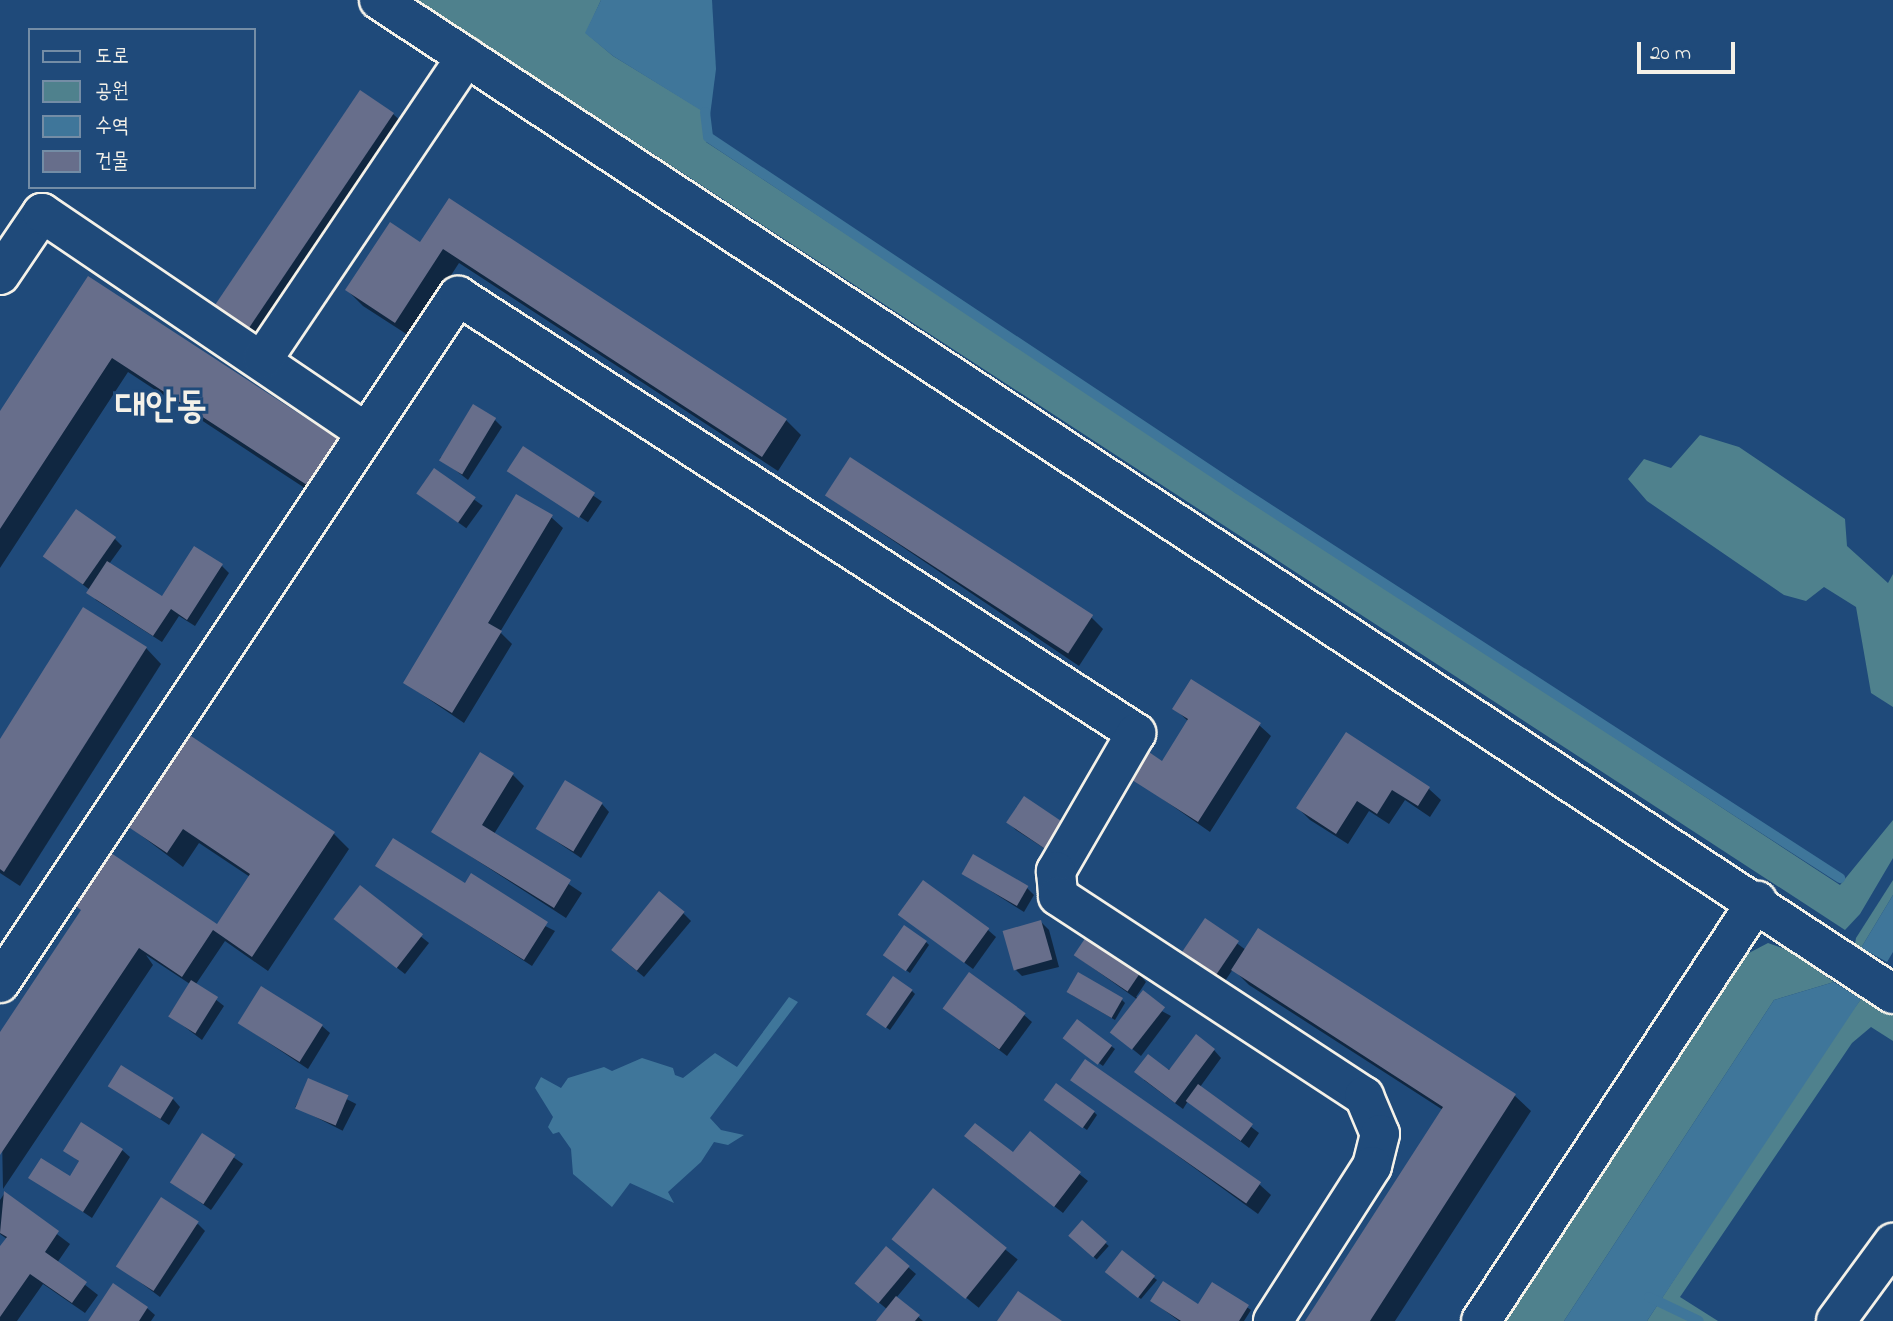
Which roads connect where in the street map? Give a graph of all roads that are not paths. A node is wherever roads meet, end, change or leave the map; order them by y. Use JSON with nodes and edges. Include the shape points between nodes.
{"nodes":[{"id":1,"x":379,"y":0,"type":"edge"},
{"id":2,"x":466,"y":57,"type":"junction"},
{"id":3,"x":0,"y":275,"type":"edge"},
{"id":4,"x":263,"y":359,"type":"junction"},
{"id":5,"x":366,"y":432,"type":"junction"},
{"id":6,"x":1756,"y":901,"type":"junction"},
{"id":7,"x":1872,"y":980,"type":"edge"},
{"id":8,"x":0,"y":983,"type":"edge"},
{"id":9,"x":1893,"y":1242,"type":"edge"},
{"id":10,"x":1273,"y":1321,"type":"edge"},
{"id":11,"x":1481,"y":1321,"type":"edge"},
{"id":12,"x":1836,"y":1321,"type":"edge"}],
"edges":[{"from":1,"to":2,"type":"street"},
{"from":2,"to":4,"type":"street"},
{"from":2,"to":6,"type":"street"},
{"from":3,"to":4,"type":"street","via":[[42,213]]},
{"from":4,"to":5,"type":"street"},
{"from":5,"to":8,"type":"street"},
{"from":5,"to":10,"type":"street","via":[[458,296],[1136,733],[1056,871],[1058,896],[1364,1096],[1380,1134],[1372,1166]]},
{"from":6,"to":7,"type":"street"},
{"from":6,"to":11,"type":"street"},
{"from":9,"to":12,"type":"street"}]}
